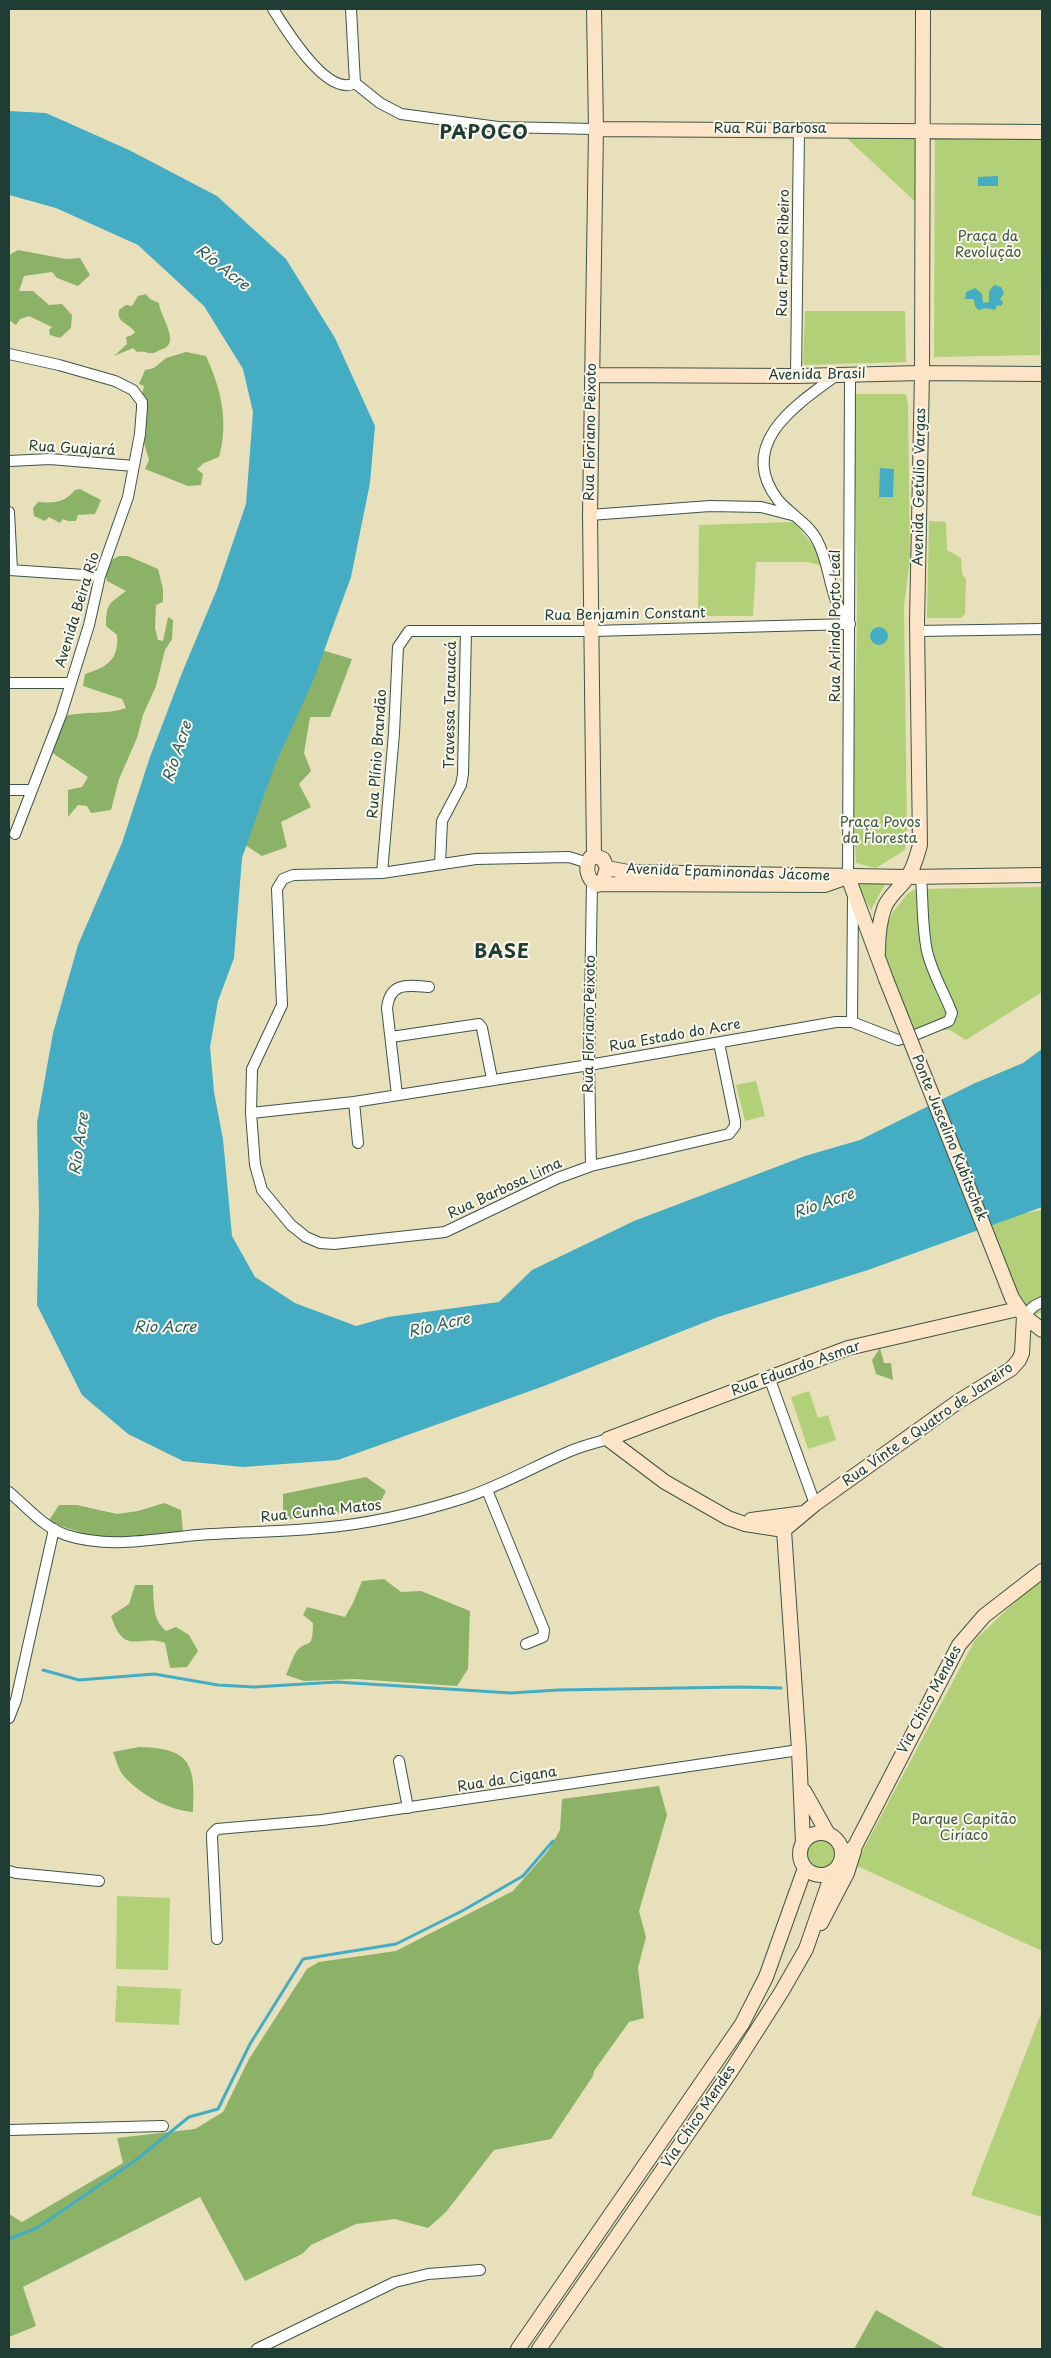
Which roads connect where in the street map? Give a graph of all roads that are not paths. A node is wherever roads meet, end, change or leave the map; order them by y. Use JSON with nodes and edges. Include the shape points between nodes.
{"nodes":[{"id":1,"x":273,"y":9,"type":"edge"},
{"id":2,"x":350,"y":9,"type":"edge"},
{"id":3,"x":594,"y":9,"type":"edge"},
{"id":4,"x":923,"y":9,"type":"edge"},
{"id":5,"x":355,"y":83,"type":"junction"},
{"id":6,"x":596,"y":129,"type":"junction"},
{"id":7,"x":799,"y":130,"type":"junction"},
{"id":8,"x":924,"y":130,"type":"junction"},
{"id":9,"x":1042,"y":132,"type":"edge"},
{"id":10,"x":9,"y":354,"type":"edge"},
{"id":11,"x":922,"y":373,"type":"junction"},
{"id":12,"x":1042,"y":374,"type":"edge"},
{"id":13,"x":592,"y":375,"type":"junction"},
{"id":14,"x":844,"y":375,"type":"junction"},
{"id":15,"x":796,"y":376,"type":"junction"},
{"id":16,"x":9,"y":461,"type":"edge"},
{"id":17,"x":134,"y":466,"type":"junction"},
{"id":18,"x":9,"y":512,"type":"edge"},
{"id":19,"x":590,"y":515,"type":"junction"},
{"id":20,"x":792,"y":515,"type":"junction"},
{"id":21,"x":10,"y":570,"type":"edge"},
{"id":22,"x":100,"y":576,"type":"junction"},
{"id":23,"x":850,"y":624,"type":"junction"},
{"id":24,"x":1042,"y":629,"type":"edge"},
{"id":25,"x":466,"y":631,"type":"junction"},
{"id":26,"x":592,"y":631,"type":"junction"},
{"id":27,"x":917,"y":631,"type":"junction"},
{"id":28,"x":403,"y":637,"type":"joint"},
{"id":29,"x":9,"y":683,"type":"edge"},
{"id":30,"x":71,"y":683,"type":"junction"},
{"id":31,"x":9,"y":790,"type":"edge"},
{"id":32,"x":32,"y":790,"type":"junction"},
{"id":33,"x":15,"y":834,"type":"dead end"},
{"id":34,"x":591,"y":859,"type":"junction"},
{"id":35,"x":440,"y":864,"type":"junction"},
{"id":36,"x":607,"y":868,"type":"junction"},
{"id":37,"x":382,"y":873,"type":"junction"},
{"id":38,"x":1042,"y":875,"type":"edge"},
{"id":39,"x":848,"y":877,"type":"junction"},
{"id":40,"x":914,"y":877,"type":"junction"},
{"id":41,"x":597,"y":883,"type":"junction"},
{"id":42,"x":852,"y":893,"type":"junction"},
{"id":43,"x":878,"y":953,"type":"junction"},
{"id":44,"x":886,"y":979,"type":"joint"},
{"id":45,"x":429,"y":987,"type":"dead end"},
{"id":46,"x":852,"y":1022,"type":"junction"},
{"id":47,"x":392,"y":1037,"type":"junction"},
{"id":48,"x":719,"y":1043,"type":"junction"},
{"id":49,"x":589,"y":1065,"type":"junction"},
{"id":50,"x":492,"y":1079,"type":"junction"},
{"id":51,"x":397,"y":1095,"type":"junction"},
{"id":52,"x":354,"y":1102,"type":"junction"},
{"id":53,"x":251,"y":1113,"type":"junction"},
{"id":54,"x":358,"y":1143,"type":"dead end"},
{"id":55,"x":590,"y":1166,"type":"junction"},
{"id":56,"x":1042,"y":1302,"type":"edge"},
{"id":57,"x":1018,"y":1308,"type":"junction"},
{"id":58,"x":1042,"y":1330,"type":"edge"},
{"id":59,"x":770,"y":1378,"type":"junction"},
{"id":60,"x":608,"y":1439,"type":"junction"},
{"id":61,"x":487,"y":1490,"type":"junction"},
{"id":62,"x":9,"y":1492,"type":"edge"},
{"id":63,"x":810,"y":1508,"type":"junction"},
{"id":64,"x":737,"y":1521,"type":"junction"},
{"id":65,"x":54,"y":1529,"type":"junction"},
{"id":66,"x":784,"y":1530,"type":"junction"},
{"id":67,"x":1042,"y":1571,"type":"edge"},
{"id":68,"x":526,"y":1644,"type":"dead end"},
{"id":69,"x":9,"y":1718,"type":"edge"},
{"id":70,"x":799,"y":1750,"type":"junction"},
{"id":71,"x":398,"y":1761,"type":"dead end"},
{"id":72,"x":802,"y":1786,"type":"junction"},
{"id":73,"x":408,"y":1808,"type":"junction"},
{"id":74,"x":864,"y":1829,"type":"junction"},
{"id":75,"x":831,"y":1835,"type":"junction"},
{"id":76,"x":803,"y":1843,"type":"junction"},
{"id":77,"x":855,"y":1846,"type":"junction"},
{"id":78,"x":842,"y":1857,"type":"junction"},
{"id":79,"x":805,"y":1868,"type":"junction"},
{"id":80,"x":9,"y":1871,"type":"edge"},
{"id":81,"x":833,"y":1871,"type":"junction"},
{"id":82,"x":99,"y":1881,"type":"dead end"},
{"id":83,"x":218,"y":1939,"type":"dead end"},
{"id":84,"x":806,"y":1949,"type":"junction"},
{"id":85,"x":163,"y":2126,"type":"dead end"},
{"id":86,"x":9,"y":2130,"type":"edge"},
{"id":87,"x":480,"y":2270,"type":"dead end"},
{"id":88,"x":257,"y":2349,"type":"edge"},
{"id":89,"x":518,"y":2349,"type":"edge"},
{"id":90,"x":538,"y":2349,"type":"edge"}],
"edges":[{"from":1,"to":5,"type":"street","via":[[296,45],[320,72],[338,83],[351,86]]},
{"from":2,"to":5,"type":"street"},
{"from":3,"to":6,"type":"main road","name":"Rua Floriano Peixoto"},
{"from":4,"to":8,"type":"main road","name":"Avenida Getúlio Vargas"},
{"from":5,"to":6,"type":"street","name":"Rua Rui Barbosa","via":[[380,103],[401,114],[498,127]]},
{"from":6,"to":7,"type":"main road","name":"Rua Rui Barbosa"},
{"from":6,"to":13,"type":"main road","name":"Rua Floriano Peixoto"},
{"from":7,"to":8,"type":"main road","name":"Rua Rui Barbosa"},
{"from":7,"to":15,"type":"street","name":"Rua Franco Ribeiro"},
{"from":8,"to":9,"type":"main road","name":"Rua Rui Barbosa"},
{"from":8,"to":11,"type":"main road","name":"Avenida Getúlio Vargas"},
{"from":10,"to":17,"type":"street","name":"Avenida Beira Rio","via":[[115,381],[133,390],[142,402]]},
{"from":11,"to":12,"type":"main road","name":"Avenida Brasil"},
{"from":11,"to":14,"type":"main road","name":"Avenida Brasil"},
{"from":11,"to":27,"type":"main road","name":"Avenida Getúlio Vargas"},
{"from":13,"to":15,"type":"main road","name":"Avenida Brasil"},
{"from":13,"to":19,"type":"main road","name":"Rua Floriano Peixoto"},
{"from":14,"to":15,"type":"main road","name":"Avenida Brasil"},
{"from":14,"to":20,"type":"street","via":[[793,407],[774,428],[763,467],[774,495]]},
{"from":14,"to":23,"type":"street","name":"Rua Arlindo Porto Leal"},
{"from":16,"to":17,"type":"street","name":"Rua Guajará","via":[[50,459]]},
{"from":17,"to":22,"type":"street","name":"Avenida Beira Rio","via":[[128,497]]},
{"from":18,"to":21,"type":"street"},
{"from":19,"to":20,"type":"street","via":[[710,506],[761,508]]},
{"from":19,"to":26,"type":"main road","name":"Rua Floriano Peixoto"},
{"from":20,"to":23,"type":"street","via":[[816,538],[837,608]]},
{"from":21,"to":22,"type":"street"},
{"from":22,"to":30,"type":"street","name":"Avenida Beira Rio"},
{"from":23,"to":26,"type":"street","name":"Rua Benjamin Constant"},
{"from":23,"to":39,"type":"street","name":"Rua Arlindo Porto Leal"},
{"from":24,"to":27,"type":"street"},
{"from":25,"to":26,"type":"street","name":"Rua Benjamin Constant"},
{"from":25,"to":28,"type":"street","name":"Rua Benjamin Constant","via":[[418,630],[409,631]]},
{"from":25,"to":35,"type":"street","name":"Travessa Tarauacá","via":[[463,774],[461,785],[442,821]]},
{"from":26,"to":34,"type":"main road","name":"Rua Floriano Peixoto"},
{"from":27,"to":40,"type":"main road","name":"Avenida Getúlio Vargas","via":[[920,845]]},
{"from":28,"to":37,"type":"street","name":"Rua Plínio Brandão","via":[[398,648]]},
{"from":29,"to":30,"type":"street"},
{"from":30,"to":32,"type":"street","name":"Avenida Beira Rio"},
{"from":31,"to":32,"type":"street"},
{"from":32,"to":33,"type":"street","name":"Avenida Beira Rio"},
{"from":34,"to":35,"type":"street","via":[[476,859]]},
{"from":34,"to":36,"type":"main road","via":[[603,860]]},
{"from":34,"to":41,"type":"main road","name":"Rua Floriano Peixoto","via":[[587,869]]},
{"from":35,"to":37,"type":"street"},
{"from":36,"to":39,"type":"main road","name":"Avenida Epaminondas Jácome","via":[[628,872]]},
{"from":36,"to":41,"type":"main road","name":"Rua Floriano Peixoto"},
{"from":37,"to":53,"type":"street","name":"Rua Barbosa Lima","via":[[293,875],[282,879],[277,890],[282,1005],[252,1069]]},
{"from":38,"to":40,"type":"main road","name":"Avenida Epaminondas Jácome"},
{"from":39,"to":40,"type":"main road","name":"Avenida Epaminondas Jácome"},
{"from":39,"to":41,"type":"main road","name":"Avenida Epaminondas Jácome","via":[[825,885]]},
{"from":39,"to":42,"type":"main road","name":"Avenida Getúlio Vargas"},
{"from":40,"to":43,"type":"main road","name":"Avenida Getúlio Vargas","via":[[891,896],[886,906],[879,931]]},
{"from":40,"to":46,"type":"street","name":"Rua Estado do Acre","via":[[927,951],[952,1013],[950,1018],[931,1029],[898,1040]]},
{"from":41,"to":49,"type":"street","name":"Rua Floriano Peixoto"},
{"from":42,"to":43,"type":"main road","name":"Avenida Getúlio Vargas"},
{"from":42,"to":46,"type":"street"},
{"from":43,"to":44,"type":"main road","name":"Avenida Getúlio Vargas"},
{"from":44,"to":57,"type":"main road","name":"Ponte Juscelino Kubitschek","bridge":true},
{"from":45,"to":47,"type":"street","via":[[399,987],[392,991],[387,1008]]},
{"from":46,"to":48,"type":"street","name":"Rua Estado do Acre"},
{"from":47,"to":50,"type":"street","via":[[476,1023],[480,1026]]},
{"from":47,"to":51,"type":"street"},
{"from":48,"to":49,"type":"street","name":"Rua Estado do Acre"},
{"from":48,"to":55,"type":"street","name":"Rua Barbosa Lima","via":[[735,1126],[729,1134]]},
{"from":49,"to":50,"type":"street","name":"Rua Estado do Acre"},
{"from":49,"to":55,"type":"street","name":"Rua Floriano Peixoto"},
{"from":50,"to":51,"type":"street","name":"Rua Estado do Acre"},
{"from":51,"to":52,"type":"street","name":"Rua Estado do Acre"},
{"from":52,"to":53,"type":"street","name":"Rua Estado do Acre"},
{"from":52,"to":54,"type":"street"},
{"from":53,"to":55,"type":"street","name":"Rua Barbosa Lima","via":[[255,1164],[262,1190],[291,1225],[320,1243],[445,1232]]},
{"from":56,"to":57,"type":"street"},
{"from":57,"to":58,"type":"main road"},
{"from":57,"to":59,"type":"main road","name":"Rua Eduardo Asmar","via":[[848,1348]]},
{"from":57,"to":63,"type":"main road","name":"Rua Vinte e Quatro de Janeiro","via":[[1022,1353],[1014,1366],[959,1401]]},
{"from":59,"to":60,"type":"main road","name":"Rua Eduardo Asmar"},
{"from":59,"to":63,"type":"street"},
{"from":60,"to":61,"type":"street","name":"Rua Cunha Matos","via":[[571,1450]]},
{"from":60,"to":64,"type":"main road","via":[[665,1482]]},
{"from":61,"to":65,"type":"street","name":"Rua Cunha Matos","via":[[385,1520],[323,1528],[122,1543],[80,1538]]},
{"from":61,"to":68,"type":"street","via":[[545,1634]]},
{"from":62,"to":65,"type":"street","name":"Rua Cunha Matos"},
{"from":63,"to":64,"type":"main road"},
{"from":63,"to":66,"type":"main road","name":"Rua Vinte e Quatro de Janeiro"},
{"from":64,"to":66,"type":"main road"},
{"from":65,"to":69,"type":"street","via":[[16,1700]]},
{"from":66,"to":70,"type":"main road"},
{"from":67,"to":74,"type":"main road","name":"Via Chico Mendes","via":[[984,1616],[959,1645]]},
{"from":70,"to":72,"type":"main road"},
{"from":70,"to":73,"type":"street","name":"Rua da Cigana"},
{"from":71,"to":73,"type":"street"},
{"from":72,"to":75,"type":"main road"},
{"from":72,"to":76,"type":"main road"},
{"from":73,"to":83,"type":"street","name":"Rua da Cigana","via":[[322,1820],[217,1829],[212,1834],[212,1842]]},
{"from":74,"to":75,"type":"main road","via":[[846,1840]]},
{"from":74,"to":77,"type":"main road","name":"Via Chico Mendes"},
{"from":75,"to":76,"type":"main road","via":[[812,1834]]},
{"from":75,"to":78,"type":"main road","via":[[841,1846]]},
{"from":76,"to":79,"type":"main road","via":[[800,1856]]},
{"from":77,"to":78,"type":"main road","name":"Via Chico Mendes"},
{"from":77,"to":84,"type":"main road","via":[[832,1904]]},
{"from":78,"to":81,"type":"main road"},
{"from":79,"to":81,"type":"main road","via":[[820,1874]]},
{"from":79,"to":89,"type":"main road","name":"Via Chico Mendes","via":[[766,1977],[742,2024]]},
{"from":80,"to":82,"type":"street"},
{"from":81,"to":84,"type":"main road","name":"Via Chico Mendes"},
{"from":84,"to":90,"type":"main road","name":"Via Chico Mendes","via":[[731,2071]]},
{"from":85,"to":86,"type":"street"},
{"from":87,"to":88,"type":"street","via":[[428,2274],[395,2282]]}]}
